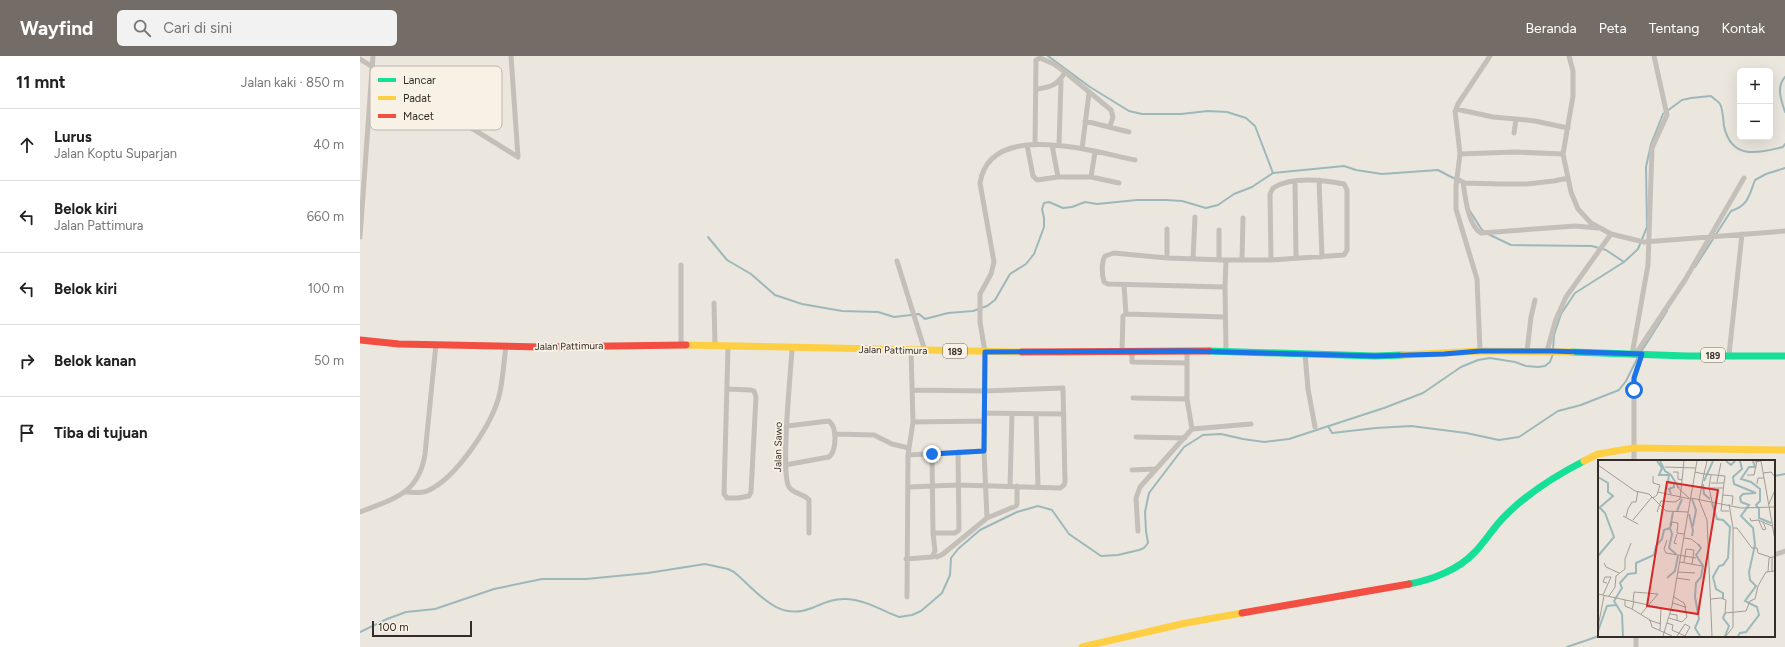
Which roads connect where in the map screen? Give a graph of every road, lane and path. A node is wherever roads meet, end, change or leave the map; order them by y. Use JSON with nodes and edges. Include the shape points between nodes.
{"nodes":[{"id":1,"x":373,"y":56,"type":"edge"},
{"id":2,"x":511,"y":56,"type":"edge"},
{"id":3,"x":1490,"y":56,"type":"edge"},
{"id":4,"x":1569,"y":56,"type":"edge"},
{"id":5,"x":1654,"y":56,"type":"edge"},
{"id":6,"x":360,"y":59,"type":"edge"},
{"id":7,"x":372,"y":66,"type":"joint"},
{"id":8,"x":1065,"y":72,"type":"junction"},
{"id":9,"x":1061,"y":81,"type":"junction"},
{"id":10,"x":1037,"y":89,"type":"junction"},
{"id":11,"x":1088,"y":93,"type":"junction"},
{"id":12,"x":370,"y":95,"type":"edge"},
{"id":13,"x":1456,"y":109,"type":"junction"},
{"id":14,"x":1516,"y":119,"type":"junction"},
{"id":15,"x":1085,"y":121,"type":"junction"},
{"id":16,"x":1110,"y":126,"type":"junction"},
{"id":17,"x":1568,"y":128,"type":"junction"},
{"id":18,"x":474,"y":130,"type":"edge"},
{"id":19,"x":1129,"y":132,"type":"dead end"},
{"id":20,"x":1514,"y":133,"type":"dead end"},
{"id":21,"x":1035,"y":144,"type":"junction"},
{"id":22,"x":1027,"y":145,"type":"junction"},
{"id":23,"x":1052,"y":145,"type":"junction"},
{"id":24,"x":1059,"y":145,"type":"junction"},
{"id":25,"x":1082,"y":149,"type":"junction"},
{"id":26,"x":1095,"y":152,"type":"junction"},
{"id":27,"x":1460,"y":154,"type":"junction"},
{"id":28,"x":1563,"y":154,"type":"junction"},
{"id":29,"x":1135,"y":160,"type":"dead end"},
{"id":30,"x":1058,"y":177,"type":"junction"},
{"id":31,"x":1091,"y":178,"type":"junction"},
{"id":32,"x":1456,"y":178,"type":"junction"},
{"id":33,"x":1568,"y":178,"type":"junction"},
{"id":34,"x":1744,"y":178,"type":"dead end"},
{"id":35,"x":1319,"y":180,"type":"junction"},
{"id":36,"x":1295,"y":182,"type":"junction"},
{"id":37,"x":1463,"y":182,"type":"junction"},
{"id":38,"x":1119,"y":183,"type":"dead end"},
{"id":39,"x":1195,"y":217,"type":"dead end"},
{"id":40,"x":1243,"y":218,"type":"dead end"},
{"id":41,"x":361,"y":223,"type":"edge"},
{"id":42,"x":1599,"y":228,"type":"junction"},
{"id":43,"x":1167,"y":229,"type":"dead end"},
{"id":44,"x":1219,"y":230,"type":"dead end"},
{"id":45,"x":1785,"y":231,"type":"edge"},
{"id":46,"x":1611,"y":234,"type":"junction"},
{"id":47,"x":1742,"y":234,"type":"junction"},
{"id":48,"x":1712,"y":236,"type":"junction"},
{"id":49,"x":360,"y":237,"type":"edge"},
{"id":50,"x":1644,"y":242,"type":"junction"},
{"id":51,"x":1322,"y":257,"type":"junction"},
{"id":52,"x":1167,"y":258,"type":"junction"},
{"id":53,"x":1296,"y":258,"type":"junction"},
{"id":54,"x":1193,"y":259,"type":"junction"},
{"id":55,"x":1219,"y":260,"type":"junction"},
{"id":56,"x":1226,"y":260,"type":"junction"},
{"id":57,"x":1242,"y":260,"type":"junction"},
{"id":58,"x":1271,"y":260,"type":"junction"},
{"id":59,"x":897,"y":261,"type":"dead end"},
{"id":60,"x":681,"y":265,"type":"dead end"},
{"id":61,"x":1124,"y":285,"type":"junction"},
{"id":62,"x":1225,"y":288,"type":"junction"},
{"id":63,"x":1535,"y":300,"type":"dead end"},
{"id":64,"x":714,"y":303,"type":"dead end"},
{"id":65,"x":1126,"y":314,"type":"junction"},
{"id":66,"x":1225,"y":318,"type":"junction"},
{"id":67,"x":360,"y":340,"type":"edge"},
{"id":68,"x":436,"y":344,"type":"junction"},
{"id":69,"x":506,"y":346,"type":"junction"},
{"id":70,"x":681,"y":346,"type":"junction"},
{"id":71,"x":715,"y":346,"type":"junction"},
{"id":72,"x":728,"y":347,"type":"junction"},
{"id":73,"x":792,"y":349,"type":"junction"},
{"id":74,"x":911,"y":350,"type":"junction"},
{"id":75,"x":925,"y":351,"type":"junction"},
{"id":76,"x":1122,"y":351,"type":"junction"},
{"id":77,"x":1132,"y":351,"type":"junction"},
{"id":78,"x":1187,"y":351,"type":"junction"},
{"id":79,"x":1226,"y":351,"type":"junction"},
{"id":80,"x":1480,"y":351,"type":"junction"},
{"id":81,"x":1526,"y":351,"type":"junction"},
{"id":82,"x":1552,"y":351,"type":"junction"},
{"id":83,"x":985,"y":352,"type":"junction"},
{"id":84,"x":1305,"y":354,"type":"junction"},
{"id":85,"x":1637,"y":354,"type":"junction"},
{"id":86,"x":1729,"y":355,"type":"junction"},
{"id":87,"x":1785,"y":356,"type":"edge"},
{"id":88,"x":1186,"y":363,"type":"junction"},
{"id":89,"x":727,"y":389,"type":"junction"},
{"id":90,"x":912,"y":390,"type":"junction"},
{"id":91,"x":984,"y":391,"type":"junction"},
{"id":92,"x":1133,"y":398,"type":"dead end"},
{"id":93,"x":1188,"y":398,"type":"junction"},
{"id":94,"x":984,"y":413,"type":"junction"},
{"id":95,"x":1012,"y":414,"type":"junction"},
{"id":96,"x":1036,"y":414,"type":"junction"},
{"id":97,"x":1064,"y":414,"type":"junction"},
{"id":98,"x":984,"y":421,"type":"junction"},
{"id":99,"x":913,"y":422,"type":"junction"},
{"id":100,"x":1251,"y":424,"type":"dead end"},
{"id":101,"x":787,"y":426,"type":"junction"},
{"id":102,"x":1315,"y":426,"type":"dead end"},
{"id":103,"x":1192,"y":429,"type":"junction"},
{"id":104,"x":835,"y":434,"type":"junction"},
{"id":105,"x":1136,"y":437,"type":"dead end"},
{"id":106,"x":1185,"y":438,"type":"junction"},
{"id":107,"x":909,"y":448,"type":"junction"},
{"id":108,"x":1634,"y":448,"type":"junction"},
{"id":109,"x":1785,"y":450,"type":"edge"},
{"id":110,"x":984,"y":451,"type":"junction"},
{"id":111,"x":958,"y":452,"type":"junction"},
{"id":112,"x":932,"y":454,"type":"junction"},
{"id":113,"x":908,"y":455,"type":"junction"},
{"id":114,"x":1634,"y":460,"type":"edge"},
{"id":115,"x":785,"y":465,"type":"junction"},
{"id":116,"x":1156,"y":469,"type":"junction"},
{"id":117,"x":1132,"y":470,"type":"dead end"},
{"id":118,"x":932,"y":485,"type":"junction"},
{"id":119,"x":958,"y":485,"type":"junction"},
{"id":120,"x":909,"y":486,"type":"junction"},
{"id":121,"x":985,"y":486,"type":"junction"},
{"id":122,"x":1010,"y":486,"type":"junction"},
{"id":123,"x":1017,"y":486,"type":"junction"},
{"id":124,"x":1038,"y":487,"type":"junction"},
{"id":125,"x":405,"y":492,"type":"junction"},
{"id":126,"x":360,"y":512,"type":"edge"},
{"id":127,"x":987,"y":518,"type":"junction"},
{"id":128,"x":1138,"y":531,"type":"dead end"},
{"id":129,"x":809,"y":533,"type":"dead end"},
{"id":130,"x":933,"y":533,"type":"junction"},
{"id":131,"x":1785,"y":551,"type":"edge"},
{"id":132,"x":933,"y":555,"type":"junction"},
{"id":133,"x":1775,"y":555,"type":"edge"},
{"id":134,"x":906,"y":559,"type":"junction"},
{"id":135,"x":907,"y":597,"type":"dead end"},
{"id":136,"x":1082,"y":647,"type":"edge"}],
"edges":[{"from":1,"to":7,"type":"street"},
{"from":2,"to":18,"type":"street","via":[[518,158]]},
{"from":3,"to":13,"type":"street"},
{"from":4,"to":17,"type":"street","via":[[1573,71],[1573,96]]},
{"from":5,"to":50,"type":"street","via":[[1667,115],[1652,148]]},
{"from":6,"to":7,"type":"street"},
{"from":8,"to":9,"type":"street"},
{"from":8,"to":10,"type":"street","via":[[1044,59],[1038,59]]},
{"from":8,"to":11,"type":"street"},
{"from":9,"to":10,"type":"street"},
{"from":9,"to":24,"type":"street"},
{"from":10,"to":21,"type":"street"},
{"from":11,"to":15,"type":"street"},
{"from":11,"to":16,"type":"street","via":[[1111,110],[1113,117]]},
{"from":12,"to":41,"type":"street"},
{"from":13,"to":14,"type":"street"},
{"from":13,"to":27,"type":"street"},
{"from":14,"to":17,"type":"street"},
{"from":14,"to":20,"type":"street"},
{"from":15,"to":16,"type":"street"},
{"from":15,"to":25,"type":"street"},
{"from":16,"to":19,"type":"street"},
{"from":17,"to":28,"type":"street"},
{"from":21,"to":22,"type":"street"},
{"from":21,"to":23,"type":"street"},
{"from":22,"to":30,"type":"street","via":[[1035,179]]},
{"from":22,"to":83,"type":"street","via":[[1007,148],[993,158],[980,183],[994,253],[991,274],[980,294],[979,311]]},
{"from":23,"to":24,"type":"street"},
{"from":23,"to":30,"type":"street"},
{"from":24,"to":25,"type":"street"},
{"from":25,"to":26,"type":"street"},
{"from":26,"to":29,"type":"street"},
{"from":26,"to":31,"type":"street"},
{"from":27,"to":28,"type":"street"},
{"from":27,"to":32,"type":"street"},
{"from":28,"to":33,"type":"street"},
{"from":30,"to":31,"type":"street"},
{"from":31,"to":38,"type":"street"},
{"from":32,"to":37,"type":"street"},
{"from":32,"to":80,"type":"street","via":[[1457,216],[1477,279]]},
{"from":33,"to":37,"type":"street","via":[[1527,184]]},
{"from":33,"to":42,"type":"street","via":[[1578,209]]},
{"from":34,"to":48,"type":"street"},
{"from":35,"to":36,"type":"street"},
{"from":35,"to":51,"type":"street"},
{"from":35,"to":51,"type":"street","via":[[1344,184],[1347,190],[1347,250],[1344,255]]},
{"from":36,"to":53,"type":"street"},
{"from":36,"to":58,"type":"street","via":[[1276,186],[1271,191]]},
{"from":37,"to":42,"type":"street","via":[[1469,212],[1481,233],[1575,226]]},
{"from":39,"to":54,"type":"street"},
{"from":40,"to":57,"type":"street"},
{"from":41,"to":49,"type":"street"},
{"from":42,"to":46,"type":"street"},
{"from":43,"to":52,"type":"street"},
{"from":44,"to":55,"type":"street"},
{"from":45,"to":47,"type":"street"},
{"from":46,"to":50,"type":"street"},
{"from":46,"to":82,"type":"street","via":[[1566,297],[1556,319]]},
{"from":47,"to":48,"type":"street"},
{"from":47,"to":86,"type":"street"},
{"from":48,"to":50,"type":"street"},
{"from":48,"to":85,"type":"street"},
{"from":50,"to":85,"type":"street","via":[[1648,265]]},
{"from":51,"to":53,"type":"street"},
{"from":52,"to":54,"type":"street"},
{"from":52,"to":61,"type":"street","via":[[1114,254],[1105,256],[1104,282]]},
{"from":53,"to":58,"type":"street"},
{"from":54,"to":55,"type":"street"},
{"from":55,"to":56,"type":"street"},
{"from":56,"to":57,"type":"street"},
{"from":56,"to":62,"type":"street"},
{"from":57,"to":58,"type":"street"},
{"from":59,"to":75,"type":"street"},
{"from":60,"to":70,"type":"street"},
{"from":61,"to":62,"type":"street"},
{"from":61,"to":65,"type":"street"},
{"from":62,"to":66,"type":"street"},
{"from":63,"to":81,"type":"street"},
{"from":64,"to":71,"type":"street"},
{"from":65,"to":66,"type":"street"},
{"from":65,"to":76,"type":"street","via":[[1123,316]]},
{"from":66,"to":79,"type":"street"},
{"from":67,"to":68,"type":"main road","name":"Jalan Pattimura","number":"189"},
{"from":68,"to":69,"type":"main road","name":"Jalan Pattimura","number":"189"},
{"from":68,"to":125,"type":"street","via":[[424,462],[416,482]]},
{"from":69,"to":70,"type":"main road","name":"Jalan Pattimura","number":"189"},
{"from":69,"to":125,"type":"street","via":[[496,406],[460,465],[447,479],[426,492]]},
{"from":70,"to":71,"type":"main road","name":"Jalan Pattimura","number":"189"},
{"from":71,"to":72,"type":"main road","name":"Jalan Pattimura","number":"189"},
{"from":72,"to":73,"type":"main road","name":"Jalan Pattimura","number":"189"},
{"from":72,"to":89,"type":"street"},
{"from":73,"to":74,"type":"main road","name":"Jalan Pattimura","number":"189"},
{"from":73,"to":101,"type":"street","name":"Jalan Sawo"},
{"from":74,"to":75,"type":"main road","name":"Jalan Pattimura","number":"189"},
{"from":74,"to":90,"type":"street"},
{"from":75,"to":83,"type":"main road","name":"Jalan Pattimura","number":"189"},
{"from":76,"to":77,"type":"main road","name":"Jalan Pattimura","number":"189"},
{"from":76,"to":83,"type":"main road","name":"Jalan Pattimura","number":"189"},
{"from":77,"to":78,"type":"main road","name":"Jalan Pattimura","number":"189"},
{"from":77,"to":88,"type":"street","via":[[1132,362]]},
{"from":78,"to":79,"type":"main road","name":"Jalan Pattimura","number":"189"},
{"from":78,"to":88,"type":"street"},
{"from":79,"to":84,"type":"main road","name":"Jalan Pattimura","number":"189"},
{"from":80,"to":81,"type":"main road","name":"Jalan Pattimura","number":"189"},
{"from":80,"to":84,"type":"main road","name":"Jalan Pattimura","number":"189","via":[[1414,355]]},
{"from":81,"to":82,"type":"main road","name":"Jalan Pattimura","number":"189"},
{"from":82,"to":85,"type":"main road","name":"Jalan Pattimura","number":"189"},
{"from":83,"to":91,"type":"street"},
{"from":84,"to":102,"type":"street"},
{"from":85,"to":86,"type":"main road","name":"Jalan Pattimura","number":"189"},
{"from":85,"to":108,"type":"street","via":[[1634,378]]},
{"from":86,"to":87,"type":"main road","name":"Jalan Pattimura","number":"189"},
{"from":88,"to":93,"type":"street"},
{"from":89,"to":89,"type":"street","via":[[751,390],[756,397],[751,492],[749,496],[738,498],[726,498],[724,494]]},
{"from":90,"to":91,"type":"street"},
{"from":90,"to":99,"type":"street"},
{"from":91,"to":94,"type":"street"},
{"from":91,"to":97,"type":"street","via":[[1062,387]]},
{"from":92,"to":93,"type":"street"},
{"from":93,"to":103,"type":"street"},
{"from":94,"to":95,"type":"street"},
{"from":94,"to":98,"type":"street"},
{"from":95,"to":96,"type":"street"},
{"from":95,"to":122,"type":"street"},
{"from":96,"to":97,"type":"street"},
{"from":96,"to":124,"type":"street"},
{"from":97,"to":124,"type":"street","via":[[1064,485],[1060,488]]},
{"from":98,"to":99,"type":"street"},
{"from":98,"to":110,"type":"street"},
{"from":99,"to":107,"type":"street"},
{"from":100,"to":103,"type":"street"},
{"from":101,"to":104,"type":"street","via":[[829,421]]},
{"from":101,"to":115,"type":"street","name":"Jalan Sawo"},
{"from":103,"to":106,"type":"street"},
{"from":104,"to":107,"type":"street","via":[[874,435],[892,444]]},
{"from":104,"to":115,"type":"street","via":[[834,452],[829,457]]},
{"from":105,"to":106,"type":"street"},
{"from":106,"to":116,"type":"street"},
{"from":107,"to":113,"type":"street"},
{"from":108,"to":109,"type":"main road"},
{"from":108,"to":114,"type":"street"},
{"from":108,"to":136,"type":"main road","via":[[1598,454],[1555,476],[1518,503],[1473,554],[1447,572],[1427,581],[1186,623]]},
{"from":110,"to":111,"type":"street"},
{"from":110,"to":121,"type":"street"},
{"from":111,"to":112,"type":"street"},
{"from":111,"to":119,"type":"street"},
{"from":112,"to":113,"type":"street"},
{"from":112,"to":118,"type":"street"},
{"from":113,"to":120,"type":"street"},
{"from":115,"to":129,"type":"street","name":"Jalan Sawo","via":[[788,486],[809,500]]},
{"from":116,"to":117,"type":"street"},
{"from":116,"to":128,"type":"street","via":[[1138,492]]},
{"from":118,"to":119,"type":"street"},
{"from":118,"to":120,"type":"street"},
{"from":118,"to":130,"type":"street"},
{"from":119,"to":121,"type":"street"},
{"from":119,"to":130,"type":"street","via":[[958,532]]},
{"from":120,"to":134,"type":"street"},
{"from":121,"to":122,"type":"street"},
{"from":121,"to":127,"type":"street"},
{"from":122,"to":123,"type":"street"},
{"from":123,"to":124,"type":"street"},
{"from":123,"to":127,"type":"street","via":[[1018,504]]},
{"from":125,"to":126,"type":"street"},
{"from":127,"to":132,"type":"street","via":[[951,549],[937,557]]},
{"from":130,"to":132,"type":"street"},
{"from":131,"to":133,"type":"street"},
{"from":132,"to":134,"type":"street","via":[[926,559]]},
{"from":134,"to":135,"type":"street"}]}
